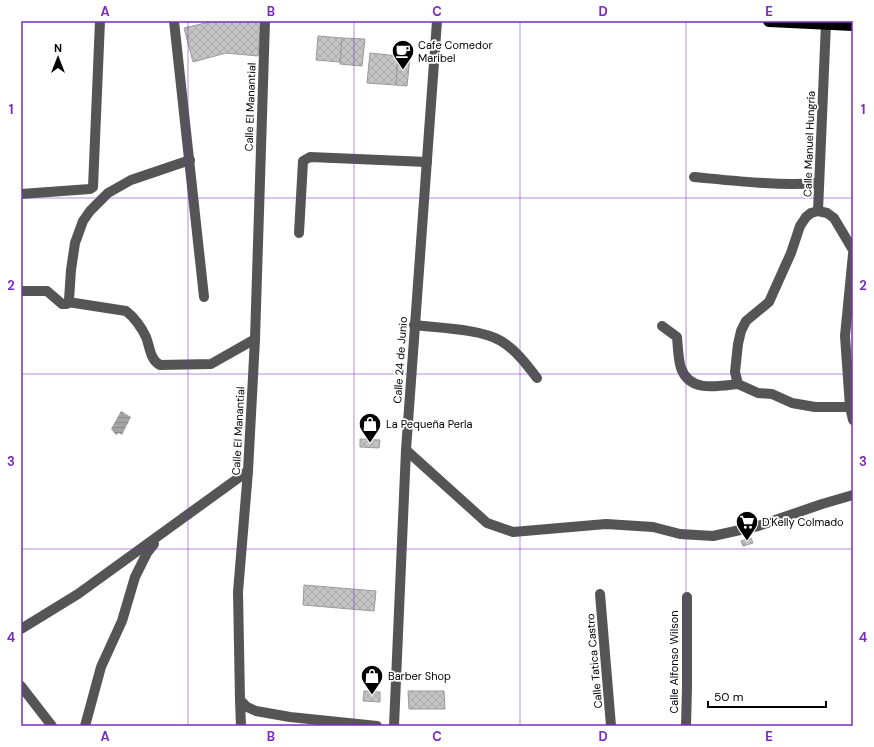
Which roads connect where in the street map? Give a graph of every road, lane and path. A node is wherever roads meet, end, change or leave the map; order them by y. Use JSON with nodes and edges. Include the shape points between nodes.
{"nodes":[{"id":1,"x":100,"y":21,"type":"edge"},
{"id":2,"x":174,"y":21,"type":"edge"},
{"id":3,"x":264,"y":21,"type":"edge"},
{"id":4,"x":437,"y":21,"type":"edge"},
{"id":5,"x":769,"y":21,"type":"edge"},
{"id":6,"x":826,"y":23,"type":"junction"},
{"id":7,"x":853,"y":25,"type":"edge"},
{"id":8,"x":190,"y":160,"type":"junction"},
{"id":9,"x":427,"y":162,"type":"junction"},
{"id":10,"x":694,"y":177,"type":"dead end"},
{"id":11,"x":820,"y":183,"type":"junction"},
{"id":12,"x":21,"y":194,"type":"edge"},
{"id":13,"x":818,"y":211,"type":"junction"},
{"id":14,"x":299,"y":233,"type":"dead end"},
{"id":15,"x":853,"y":250,"type":"edge"},
{"id":16,"x":853,"y":254,"type":"edge"},
{"id":17,"x":21,"y":290,"type":"edge"},
{"id":18,"x":204,"y":297,"type":"dead end"},
{"id":19,"x":68,"y":302,"type":"junction"},
{"id":20,"x":414,"y":325,"type":"junction"},
{"id":21,"x":662,"y":326,"type":"dead end"},
{"id":22,"x":255,"y":339,"type":"junction"},
{"id":23,"x":537,"y":378,"type":"dead end"},
{"id":24,"x":738,"y":384,"type":"junction"},
{"id":25,"x":850,"y":407,"type":"junction"},
{"id":26,"x":853,"y":420,"type":"edge"},
{"id":27,"x":406,"y":450,"type":"junction"},
{"id":28,"x":248,"y":471,"type":"junction"},
{"id":29,"x":853,"y":495,"type":"edge"},
{"id":30,"x":161,"y":534,"type":"junction"},
{"id":31,"x":600,"y":594,"type":"dead end"},
{"id":32,"x":687,"y":597,"type":"dead end"},
{"id":33,"x":21,"y":629,"type":"edge"},
{"id":34,"x":21,"y":686,"type":"edge"},
{"id":35,"x":240,"y":700,"type":"junction"},
{"id":36,"x":52,"y":726,"type":"edge"},
{"id":37,"x":85,"y":726,"type":"edge"},
{"id":38,"x":241,"y":726,"type":"edge"},
{"id":39,"x":377,"y":726,"type":"edge"},
{"id":40,"x":394,"y":726,"type":"edge"},
{"id":41,"x":611,"y":726,"type":"edge"},
{"id":42,"x":686,"y":726,"type":"edge"}],
"edges":[{"from":1,"to":12,"type":"street","via":[[93,187],[90,190]]},
{"from":2,"to":8,"type":"street"},
{"from":3,"to":22,"type":"street","name":"Calle El Manantial"},
{"from":4,"to":9,"type":"street","name":"Calle 24 de Junio"},
{"from":5,"to":6,"type":"highway"},
{"from":6,"to":7,"type":"highway"},
{"from":6,"to":11,"type":"street","name":"Calle Manuel Hungría"},
{"from":8,"to":18,"type":"street"},
{"from":8,"to":19,"type":"street","via":[[131,180],[108,193],[90,211],[83,221],[75,243]]},
{"from":9,"to":14,"type":"street","via":[[307,158],[303,161]]},
{"from":9,"to":20,"type":"street","name":"Calle 24 de Junio"},
{"from":10,"to":11,"type":"street","via":[[752,182]]},
{"from":11,"to":13,"type":"street","name":"Calle Manuel Hungría"},
{"from":13,"to":15,"type":"street","name":"Calle Manuel Hungría","via":[[834,218]]},
{"from":13,"to":24,"type":"street","via":[[811,212],[800,226],[769,302],[746,321],[738,344],[735,372]]},
{"from":16,"to":25,"type":"street","via":[[845,336]]},
{"from":17,"to":19,"type":"street","via":[[47,291],[62,304]]},
{"from":19,"to":22,"type":"street","via":[[126,311],[143,331],[153,358],[160,365],[211,364]]},
{"from":20,"to":23,"type":"street","via":[[483,333],[502,341],[520,357]]},
{"from":20,"to":27,"type":"street","name":"Calle 24 de Junio"},
{"from":21,"to":24,"type":"street","via":[[677,337],[681,366],[692,382],[706,387]]},
{"from":22,"to":28,"type":"street","name":"Calle El Manantial"},
{"from":24,"to":25,"type":"street","via":[[758,393],[772,394],[792,404]]},
{"from":25,"to":26,"type":"street"},
{"from":27,"to":29,"type":"street","via":[[487,524],[513,532],[606,524],[653,527],[680,534],[713,536],[758,526]]},
{"from":27,"to":40,"type":"street","name":"Calle 24 de Junio"},
{"from":28,"to":30,"type":"street"},
{"from":28,"to":35,"type":"street","name":"Calle El Manantial","via":[[238,592]]},
{"from":30,"to":33,"type":"street","via":[[78,594]]},
{"from":30,"to":37,"type":"street","via":[[147,553],[135,577],[122,621],[101,667]]},
{"from":31,"to":41,"type":"street","name":"Calle Tatica Castro"},
{"from":32,"to":42,"type":"street","name":"Calle Alfonso Wilson"},
{"from":34,"to":36,"type":"street"},
{"from":35,"to":38,"type":"street","name":"Calle El Manantial"},
{"from":35,"to":39,"type":"street","via":[[256,711]]}]}
